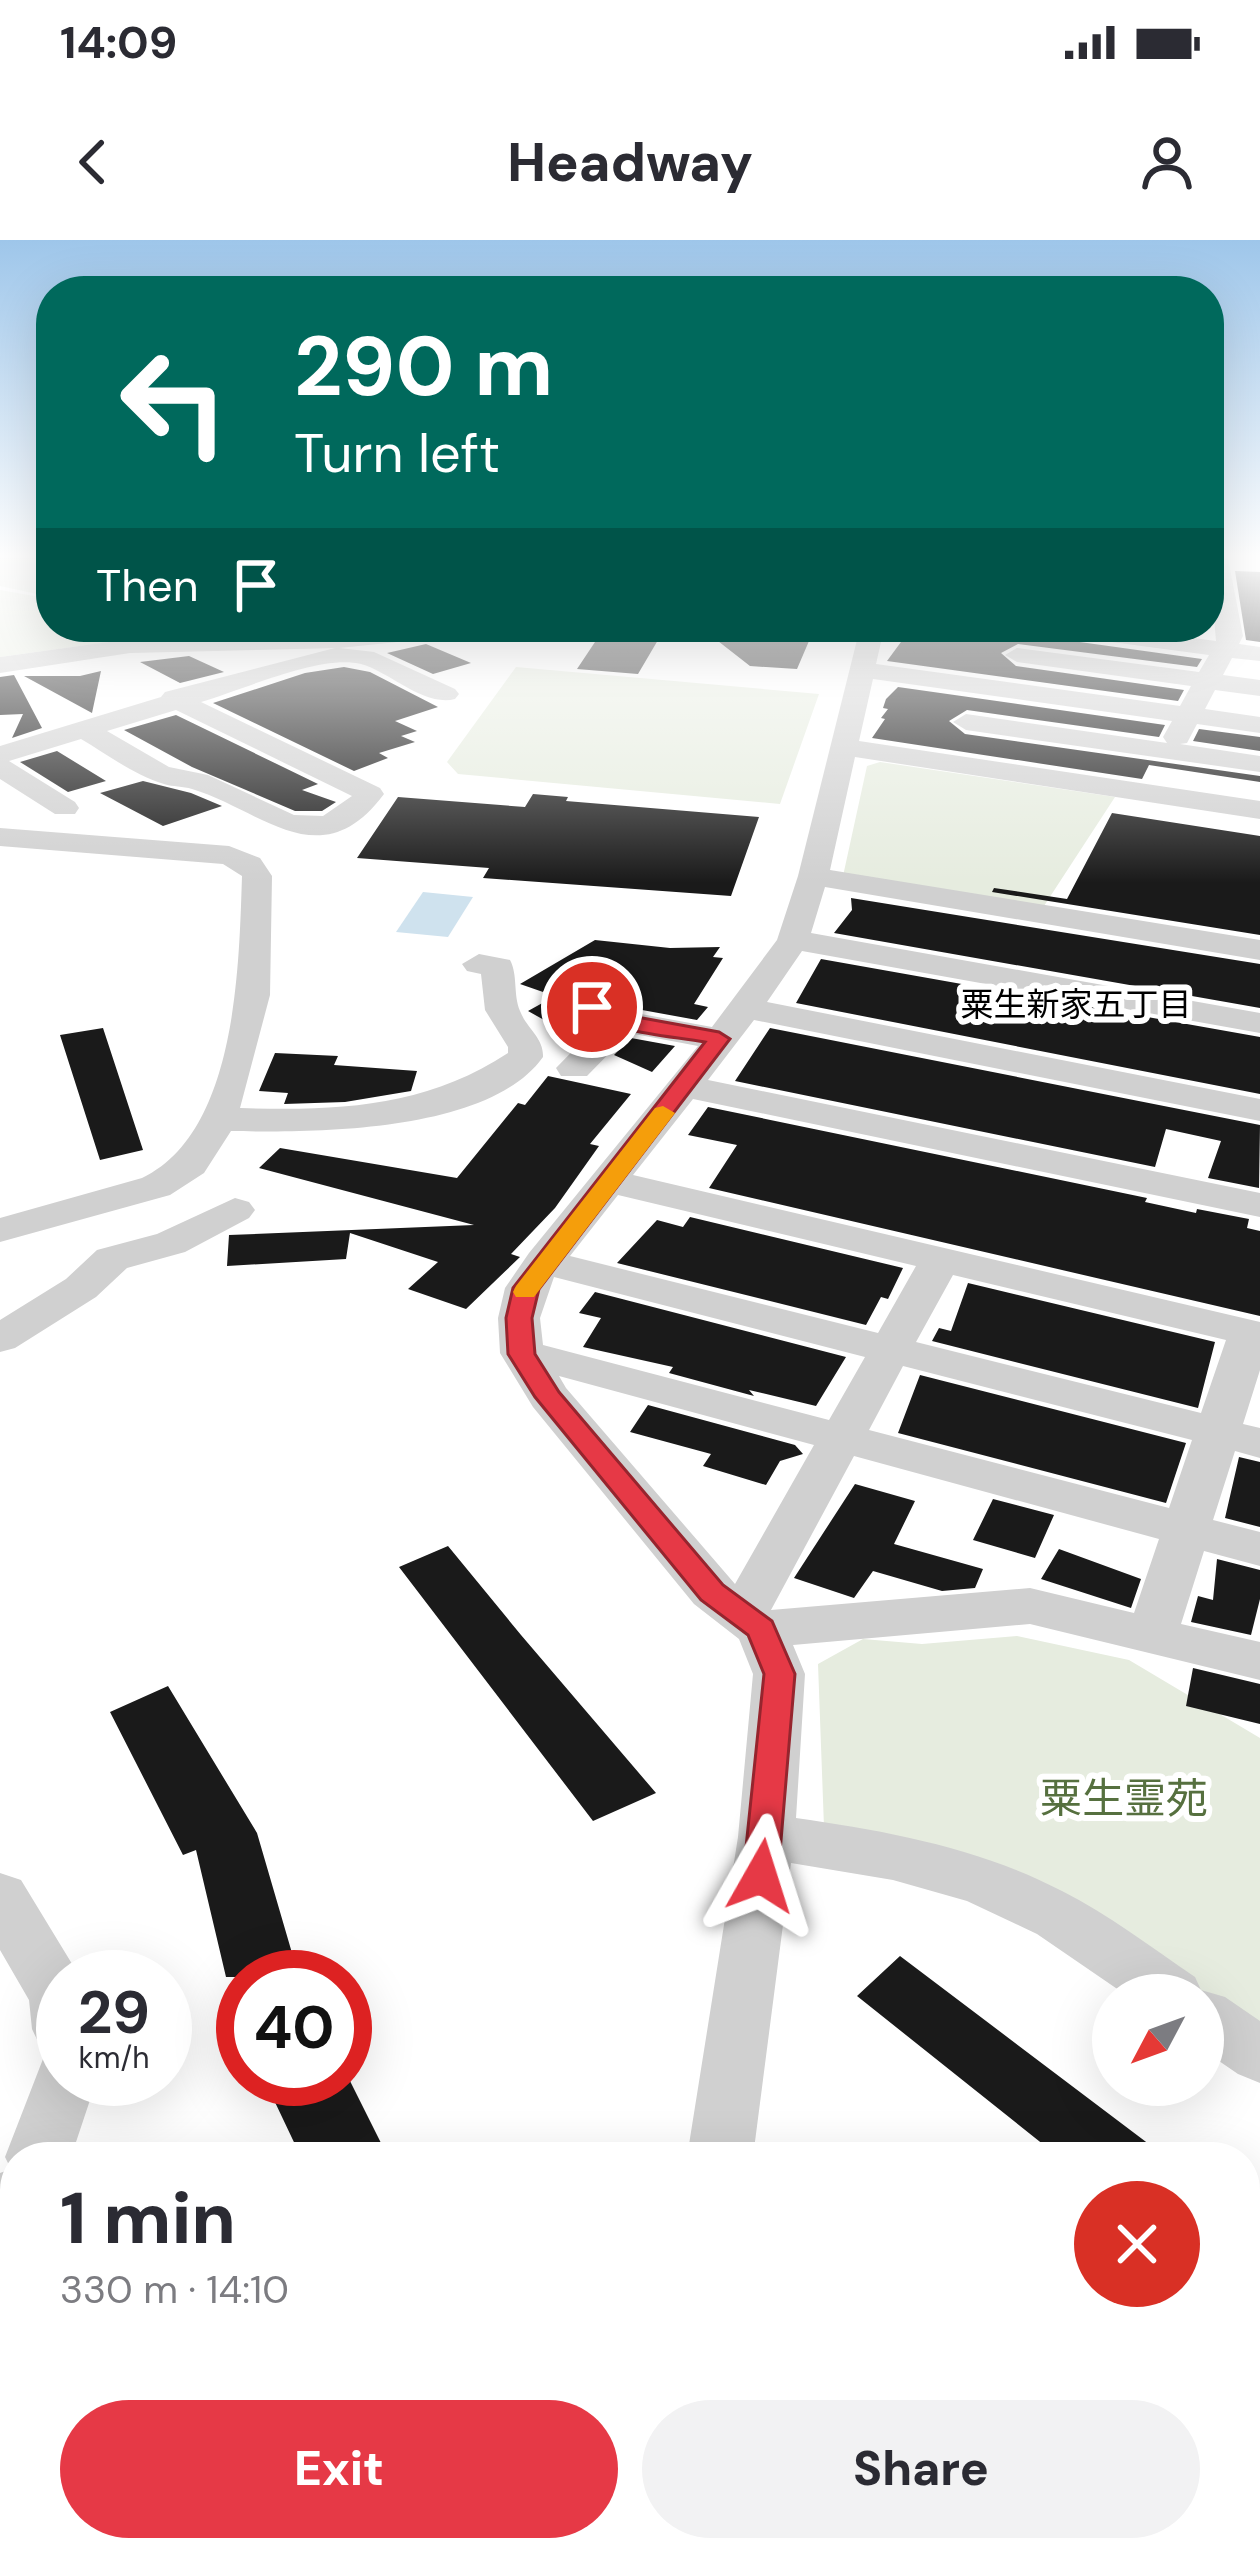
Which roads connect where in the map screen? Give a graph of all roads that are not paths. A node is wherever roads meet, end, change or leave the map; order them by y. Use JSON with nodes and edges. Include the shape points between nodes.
{"nodes":[{"id":1,"x":274,"y":666,"type":"edge"},
{"id":2,"x":385,"y":666,"type":"edge"},
{"id":3,"x":865,"y":666,"type":"edge"},
{"id":4,"x":1008,"y":666,"type":"edge"},
{"id":5,"x":1100,"y":666,"type":"edge"},
{"id":6,"x":1214,"y":666,"type":"edge"},
{"id":7,"x":864,"y":670,"type":"junction"},
{"id":8,"x":1206,"y":681,"type":"junction"},
{"id":9,"x":992,"y":688,"type":"junction"},
{"id":10,"x":1260,"y":688,"type":"edge"},
{"id":11,"x":446,"y":694,"type":"dead end"},
{"id":12,"x":174,"y":698,"type":"junction"},
{"id":13,"x":1189,"y":715,"type":"junction"},
{"id":14,"x":966,"y":722,"type":"junction"},
{"id":15,"x":1260,"y":724,"type":"edge"},
{"id":16,"x":82,"y":728,"type":"junction"},
{"id":17,"x":845,"y":747,"type":"junction"},
{"id":18,"x":1170,"y":751,"type":"junction"},
{"id":19,"x":0,"y":755,"type":"edge"},
{"id":20,"x":936,"y":761,"type":"junction"},
{"id":21,"x":1260,"y":764,"type":"edge"},
{"id":22,"x":0,"y":767,"type":"edge"},
{"id":23,"x":1148,"y":793,"type":"junction"},
{"id":24,"x":65,"y":808,"type":"dead end"},
{"id":25,"x":1260,"y":810,"type":"edge"},
{"id":26,"x":0,"y":837,"type":"edge"},
{"id":27,"x":813,"y":876,"type":"junction"},
{"id":28,"x":793,"y":940,"type":"junction"},
{"id":29,"x":1260,"y":950,"type":"edge"},
{"id":30,"x":479,"y":964,"type":"dead end"},
{"id":31,"x":563,"y":994,"type":"dead end"},
{"id":32,"x":746,"y":1008,"type":"junction"},
{"id":33,"x":621,"y":1021,"type":"junction"},
{"id":34,"x":1260,"y":1023,"type":"edge"},
{"id":35,"x":719,"y":1039,"type":"junction"},
{"id":36,"x":574,"y":1068,"type":"dead end"},
{"id":37,"x":685,"y":1086,"type":"junction"},
{"id":38,"x":1260,"y":1110,"type":"edge"},
{"id":39,"x":219,"y":1119,"type":"junction"},
{"id":40,"x":608,"y":1181,"type":"junction"},
{"id":41,"x":1260,"y":1204,"type":"edge"},
{"id":42,"x":235,"y":1210,"type":"dead end"},
{"id":43,"x":0,"y":1230,"type":"edge"},
{"id":44,"x":940,"y":1260,"type":"junction"},
{"id":45,"x":544,"y":1262,"type":"junction"},
{"id":46,"x":1255,"y":1334,"type":"edge"},
{"id":47,"x":0,"y":1339,"type":"edge"},
{"id":48,"x":890,"y":1349,"type":"junction"},
{"id":49,"x":522,"y":1354,"type":"junction"},
{"id":50,"x":1238,"y":1438,"type":"edge"},
{"id":51,"x":839,"y":1440,"type":"junction"},
{"id":52,"x":1186,"y":1529,"type":"junction"},
{"id":53,"x":1260,"y":1550,"type":"edge"},
{"id":54,"x":752,"y":1622,"type":"junction"},
{"id":55,"x":1153,"y":1633,"type":"junction"},
{"id":56,"x":1260,"y":1661,"type":"edge"},
{"id":57,"x":766,"y":1837,"type":"junction"},
{"id":58,"x":0,"y":1897,"type":"edge"},
{"id":59,"x":36,"y":1957,"type":"edge"},
{"id":60,"x":1143,"y":1974,"type":"edge"},
{"id":61,"x":1224,"y":2030,"type":"edge"},
{"id":62,"x":1260,"y":2055,"type":"edge"},
{"id":63,"x":55,"y":2106,"type":"edge"},
{"id":64,"x":43,"y":2142,"type":"edge"},
{"id":65,"x":722,"y":2142,"type":"edge"}],
"edges":[{"from":1,"to":12,"type":"street"},
{"from":2,"to":11,"type":"street"},
{"from":3,"to":7,"type":"street"},
{"from":4,"to":9,"type":"street"},
{"from":5,"to":8,"type":"street"},
{"from":6,"to":8,"type":"street"},
{"from":7,"to":9,"type":"street"},
{"from":7,"to":17,"type":"street"},
{"from":8,"to":10,"type":"street"},
{"from":8,"to":13,"type":"street"},
{"from":9,"to":13,"type":"street"},
{"from":9,"to":14,"type":"street"},
{"from":12,"to":16,"type":"street"},
{"from":12,"to":16,"type":"street","via":[[370,794],[354,815],[285,824],[194,779],[172,778]]},
{"from":13,"to":15,"type":"street"},
{"from":13,"to":18,"type":"street"},
{"from":14,"to":18,"type":"street"},
{"from":14,"to":20,"type":"street"},
{"from":16,"to":19,"type":"street"},
{"from":17,"to":20,"type":"street"},
{"from":17,"to":27,"type":"street"},
{"from":18,"to":21,"type":"street"},
{"from":18,"to":23,"type":"street"},
{"from":20,"to":23,"type":"street"},
{"from":22,"to":24,"type":"street"},
{"from":23,"to":25,"type":"street"},
{"from":26,"to":39,"type":"street","via":[[249,863],[257,876],[254,997]]},
{"from":27,"to":28,"type":"street"},
{"from":27,"to":29,"type":"street"},
{"from":28,"to":32,"type":"street"},
{"from":28,"to":34,"type":"street"},
{"from":30,"to":39,"type":"street","via":[[498,967],[500,1015],[526,1046],[512,1067],[387,1119]]},
{"from":31,"to":33,"type":"street"},
{"from":32,"to":35,"type":"street"},
{"from":32,"to":38,"type":"street"},
{"from":33,"to":35,"type":"street"},
{"from":33,"to":36,"type":"street"},
{"from":35,"to":37,"type":"street"},
{"from":37,"to":40,"type":"street"},
{"from":37,"to":41,"type":"street"},
{"from":39,"to":43,"type":"street","via":[[181,1175]]},
{"from":40,"to":44,"type":"street"},
{"from":40,"to":45,"type":"street"},
{"from":42,"to":47,"type":"street","via":[[171,1243],[112,1259]]},
{"from":44,"to":46,"type":"street"},
{"from":44,"to":48,"type":"street"},
{"from":45,"to":48,"type":"street"},
{"from":45,"to":49,"type":"street","via":[[526,1288]]},
{"from":46,"to":50,"type":"street"},
{"from":48,"to":50,"type":"street"},
{"from":48,"to":51,"type":"street"},
{"from":49,"to":51,"type":"street"},
{"from":49,"to":54,"type":"street","via":[[712,1592]]},
{"from":50,"to":52,"type":"street"},
{"from":51,"to":52,"type":"street"},
{"from":51,"to":54,"type":"street"},
{"from":52,"to":53,"type":"street"},
{"from":52,"to":55,"type":"street"},
{"from":54,"to":55,"type":"street","via":[[1030,1606]]},
{"from":54,"to":57,"type":"street","via":[[779,1674]]},
{"from":55,"to":56,"type":"street"},
{"from":57,"to":60,"type":"street","via":[[945,1870],[1018,1897]]},
{"from":57,"to":65,"type":"street"},
{"from":58,"to":59,"type":"street"},
{"from":61,"to":62,"type":"street"},
{"from":63,"to":64,"type":"street"}]}
